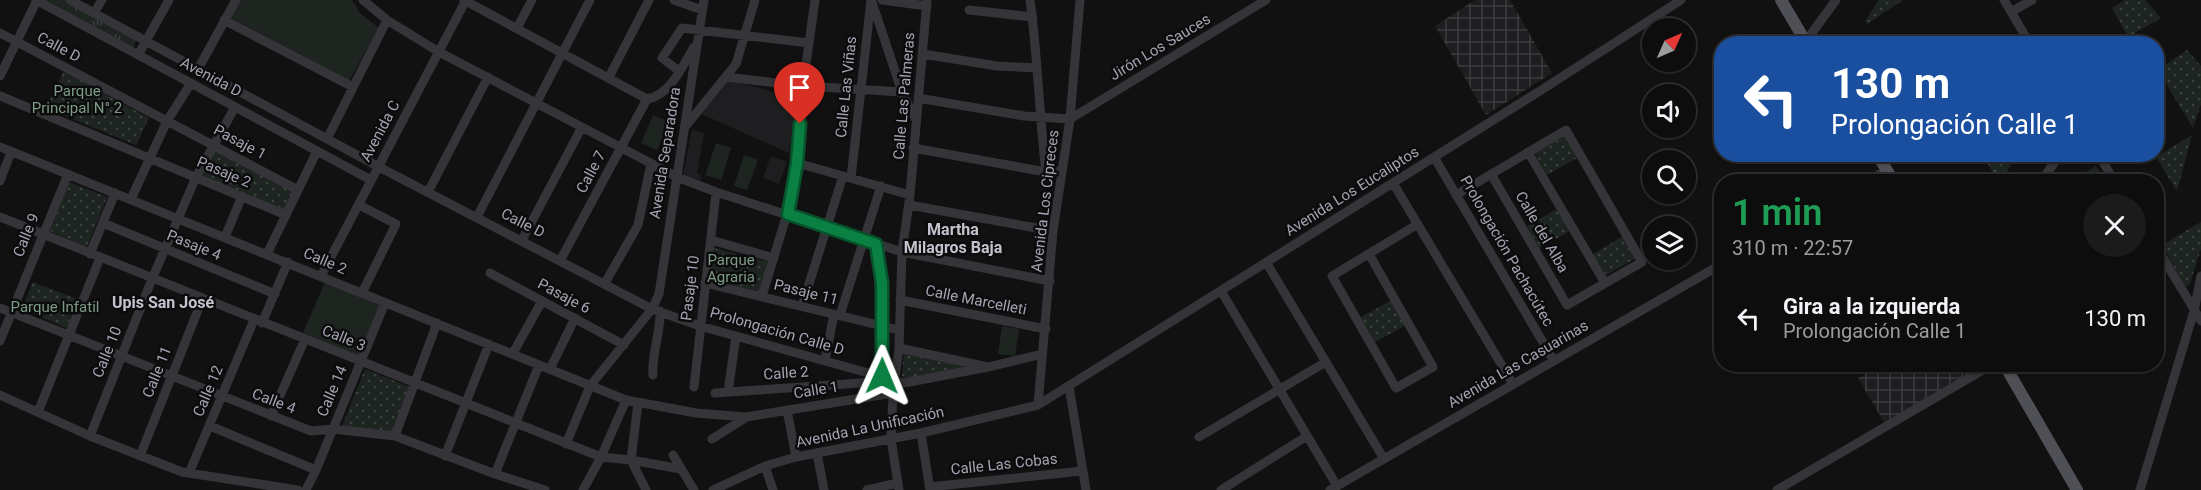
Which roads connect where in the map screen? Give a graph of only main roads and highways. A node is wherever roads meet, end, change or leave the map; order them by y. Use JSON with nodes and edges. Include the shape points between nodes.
{"nodes":[{"id":1,"x":1781,"y":0,"type":"edge"},
{"id":2,"x":1803,"y":36,"type":"edge"},
{"id":3,"x":2009,"y":372,"type":"edge"},
{"id":4,"x":2078,"y":490,"type":"edge"}],
"edges":[{"from":1,"to":2,"type":"main road"},
{"from":3,"to":4,"type":"main road"}]}
